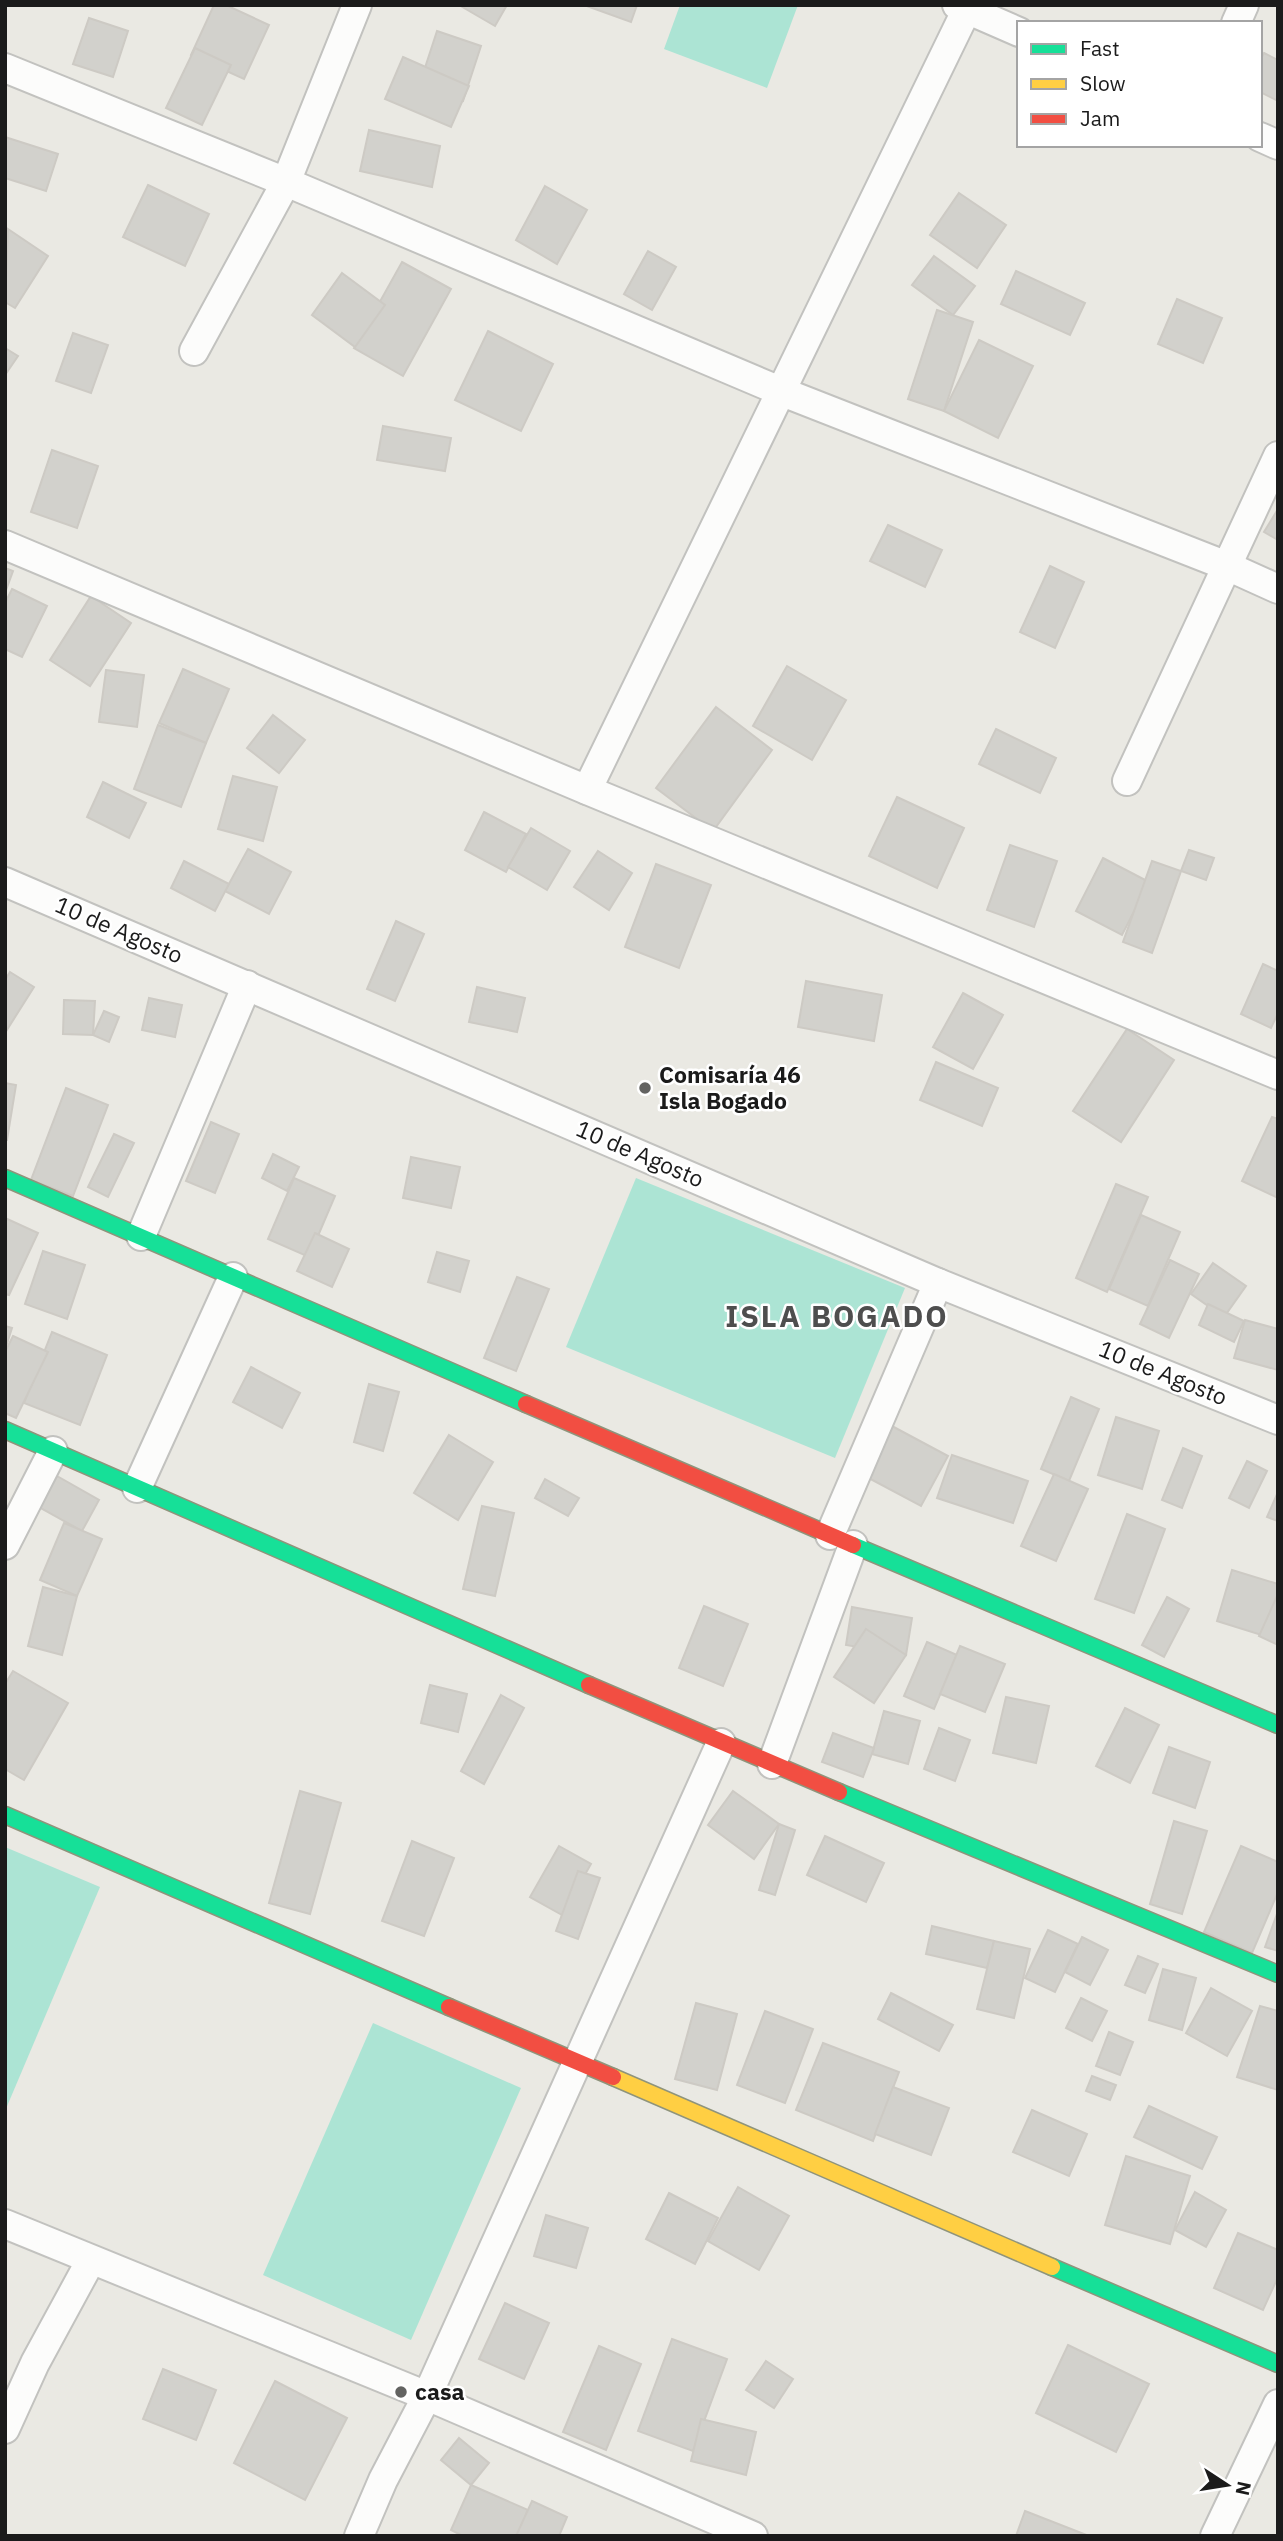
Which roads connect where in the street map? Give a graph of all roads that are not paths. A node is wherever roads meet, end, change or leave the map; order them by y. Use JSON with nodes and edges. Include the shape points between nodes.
{"nodes":[{"id":1,"x":357,"y":5,"type":"edge"},
{"id":2,"x":1244,"y":5,"type":"edge"},
{"id":3,"x":962,"y":7,"type":"edge"},
{"id":4,"x":1237,"y":21,"type":"edge"},
{"id":5,"x":1017,"y":31,"type":"edge"},
{"id":6,"x":5,"y":68,"type":"edge"},
{"id":7,"x":1262,"y":138,"type":"edge"},
{"id":8,"x":1278,"y":145,"type":"edge"},
{"id":9,"x":286,"y":182,"type":"junction"},
{"id":10,"x":194,"y":351,"type":"dead end"},
{"id":11,"x":780,"y":391,"type":"junction"},
{"id":12,"x":1278,"y":456,"type":"edge"},
{"id":13,"x":5,"y":545,"type":"edge"},
{"id":14,"x":1227,"y":566,"type":"junction"},
{"id":15,"x":1278,"y":589,"type":"edge"},
{"id":16,"x":1127,"y":781,"type":"dead end"},
{"id":17,"x":587,"y":790,"type":"junction"},
{"id":18,"x":5,"y":882,"type":"edge"},
{"id":19,"x":247,"y":985,"type":"junction"},
{"id":20,"x":1278,"y":1075,"type":"edge"},
{"id":21,"x":5,"y":1178,"type":"edge"},
{"id":22,"x":141,"y":1236,"type":"junction"},
{"id":23,"x":233,"y":1277,"type":"junction"},
{"id":24,"x":938,"y":1283,"type":"junction"},
{"id":25,"x":1278,"y":1420,"type":"edge"},
{"id":26,"x":5,"y":1430,"type":"edge"},
{"id":27,"x":53,"y":1451,"type":"junction"},
{"id":28,"x":137,"y":1488,"type":"junction"},
{"id":29,"x":841,"y":1540,"type":"junction"},
{"id":30,"x":5,"y":1545,"type":"edge"},
{"id":31,"x":1278,"y":1725,"type":"edge"},
{"id":32,"x":721,"y":1743,"type":"junction"},
{"id":33,"x":772,"y":1764,"type":"junction"},
{"id":34,"x":5,"y":1815,"type":"edge"},
{"id":35,"x":1278,"y":1974,"type":"edge"},
{"id":36,"x":579,"y":2062,"type":"junction"},
{"id":37,"x":5,"y":2224,"type":"edge"},
{"id":38,"x":91,"y":2260,"type":"junction"},
{"id":39,"x":1278,"y":2364,"type":"edge"},
{"id":40,"x":427,"y":2396,"type":"junction"},
{"id":41,"x":1278,"y":2404,"type":"edge"},
{"id":42,"x":5,"y":2429,"type":"edge"},
{"id":43,"x":359,"y":2536,"type":"edge"},
{"id":44,"x":753,"y":2536,"type":"edge"},
{"id":45,"x":1215,"y":2536,"type":"edge"}],
"edges":[{"from":1,"to":9,"type":"street"},
{"from":2,"to":4,"type":"street"},
{"from":3,"to":5,"type":"street"},
{"from":3,"to":11,"type":"street"},
{"from":6,"to":9,"type":"street"},
{"from":7,"to":8,"type":"street"},
{"from":9,"to":10,"type":"street"},
{"from":9,"to":11,"type":"street"},
{"from":11,"to":14,"type":"street"},
{"from":11,"to":17,"type":"street"},
{"from":12,"to":14,"type":"street"},
{"from":13,"to":17,"type":"street"},
{"from":14,"to":15,"type":"street"},
{"from":14,"to":16,"type":"street"},
{"from":17,"to":20,"type":"street"},
{"from":18,"to":19,"type":"street","name":"10 de Agosto"},
{"from":19,"to":22,"type":"street"},
{"from":19,"to":24,"type":"street","name":"10 de Agosto"},
{"from":21,"to":22,"type":"street"},
{"from":22,"to":23,"type":"street"},
{"from":23,"to":28,"type":"street"},
{"from":23,"to":29,"type":"street"},
{"from":24,"to":25,"type":"street","name":"10 de Agosto"},
{"from":24,"to":29,"type":"street"},
{"from":26,"to":27,"type":"street"},
{"from":27,"to":28,"type":"street"},
{"from":27,"to":30,"type":"street"},
{"from":28,"to":32,"type":"street"},
{"from":29,"to":31,"type":"street"},
{"from":29,"to":33,"type":"street"},
{"from":32,"to":33,"type":"street"},
{"from":32,"to":36,"type":"street"},
{"from":33,"to":35,"type":"street"},
{"from":34,"to":36,"type":"street"},
{"from":36,"to":39,"type":"street"},
{"from":36,"to":40,"type":"street"},
{"from":37,"to":38,"type":"street"},
{"from":38,"to":40,"type":"street"},
{"from":38,"to":42,"type":"street"},
{"from":40,"to":43,"type":"street"},
{"from":40,"to":44,"type":"street"},
{"from":41,"to":45,"type":"street"}]}
